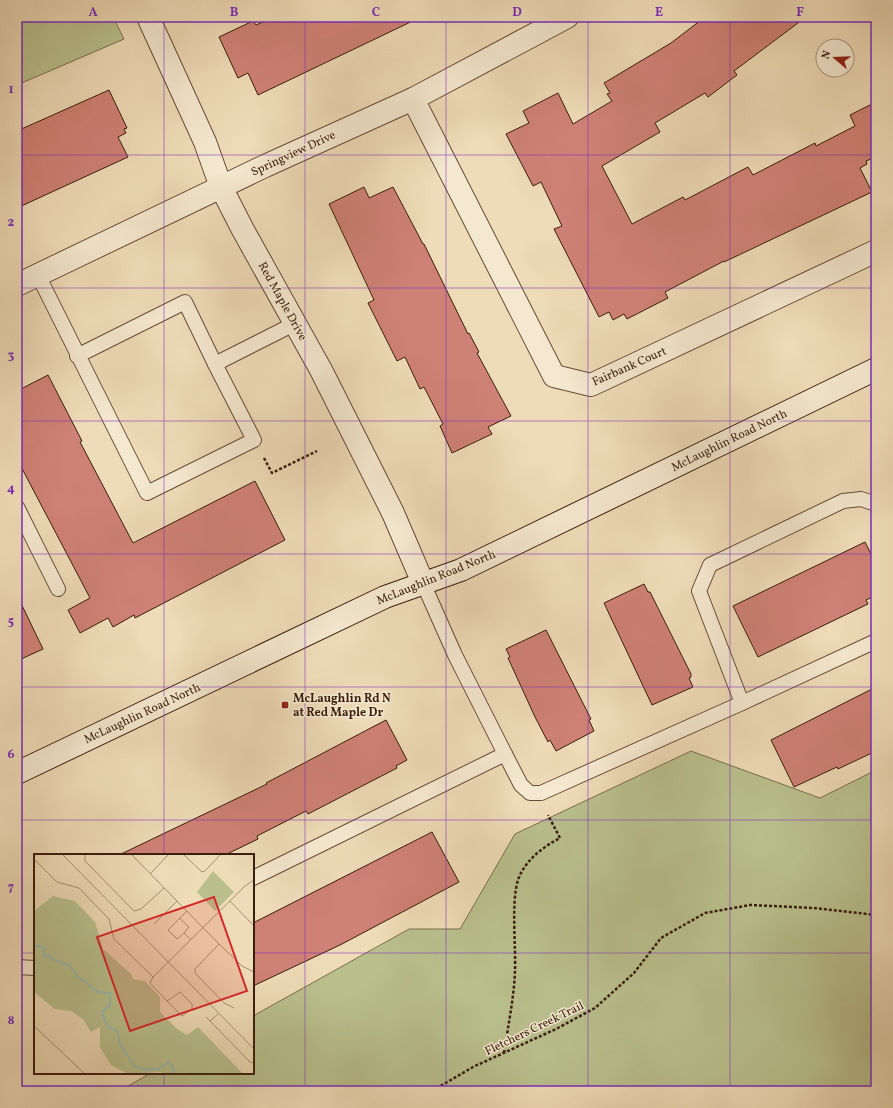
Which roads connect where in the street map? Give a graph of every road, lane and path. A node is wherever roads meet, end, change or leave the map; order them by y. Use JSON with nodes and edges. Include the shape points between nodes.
{"nodes":[{"id":1,"x":148,"y":17,"type":"edge"},
{"id":2,"x":567,"y":17,"type":"edge"},
{"id":3,"x":413,"y":98,"type":"junction"},
{"id":4,"x":221,"y":187,"type":"junction"},
{"id":5,"x":876,"y":252,"type":"edge"},
{"id":6,"x":38,"y":275,"type":"junction"},
{"id":7,"x":17,"y":285,"type":"edge"},
{"id":8,"x":296,"y":323,"type":"junction"},
{"id":9,"x":77,"y":356,"type":"junction"},
{"id":10,"x":215,"y":364,"type":"junction"},
{"id":11,"x":876,"y":369,"type":"edge"},
{"id":12,"x":254,"y":440,"type":"junction"},
{"id":13,"x":317,"y":451,"type":"dead end"},
{"id":14,"x":876,"y":504,"type":"edge"},
{"id":15,"x":17,"y":507,"type":"edge"},
{"id":16,"x":423,"y":583,"type":"junction"},
{"id":17,"x":58,"y":590,"type":"dead end"},
{"id":18,"x":876,"y":641,"type":"edge"},
{"id":19,"x":742,"y":703,"type":"junction"},
{"id":20,"x":505,"y":754,"type":"junction"},
{"id":21,"x":17,"y":773,"type":"edge"},
{"id":22,"x":548,"y":815,"type":"dead end"},
{"id":23,"x":254,"y":878,"type":"edge"},
{"id":24,"x":876,"y":915,"type":"edge"},
{"id":25,"x":17,"y":967,"type":"edge"},
{"id":26,"x":34,"y":968,"type":"edge"},
{"id":27,"x":504,"y":1052,"type":"junction"},
{"id":28,"x":432,"y":1091,"type":"edge"}],
"edges":[{"from":1,"to":4,"type":"street","name":"Red Maple Drive","via":[[205,142]]},
{"from":2,"to":3,"type":"street","name":"Springview Drive"},
{"from":3,"to":4,"type":"street","name":"Springview Drive"},
{"from":3,"to":5,"type":"street","name":"Fairbank Court","via":[[554,376],[591,385]]},
{"from":4,"to":6,"type":"street","name":"Springview Drive"},
{"from":4,"to":8,"type":"street","name":"Red Maple Drive"},
{"from":6,"to":7,"type":"street","name":"Springview Drive"},
{"from":6,"to":9,"type":"lane"},
{"from":8,"to":10,"type":"lane"},
{"from":8,"to":16,"type":"street","name":"Red Maple Drive","via":[[393,513]]},
{"from":9,"to":10,"type":"lane","via":[[185,302]]},
{"from":9,"to":12,"type":"lane","via":[[146,493]]},
{"from":10,"to":12,"type":"lane"},
{"from":11,"to":16,"type":"street","name":"McLaughlin Road North","via":[[461,570]]},
{"from":12,"to":13,"type":"path","via":[[272,473]]},
{"from":14,"to":19,"type":"lane","via":[[861,499],[843,501],[710,565],[699,591]]},
{"from":15,"to":17,"type":"lane"},
{"from":16,"to":20,"type":"lane","via":[[455,655]]},
{"from":16,"to":21,"type":"street","name":"McLaughlin Road North","via":[[385,597]]},
{"from":18,"to":19,"type":"lane"},
{"from":19,"to":20,"type":"lane","via":[[541,793],[530,793],[521,785]]},
{"from":20,"to":23,"type":"lane"},
{"from":22,"to":27,"type":"path","via":[[560,838],[530,860],[518,880],[515,972]]},
{"from":24,"to":27,"type":"path","name":"Fletchers Creek Trail","via":[[814,908],[750,905],[704,913],[661,938],[634,973],[595,1008]]},
{"from":25,"to":26,"type":"lane"},
{"from":27,"to":28,"type":"path","name":"Fletchers Creek Trail"}]}
